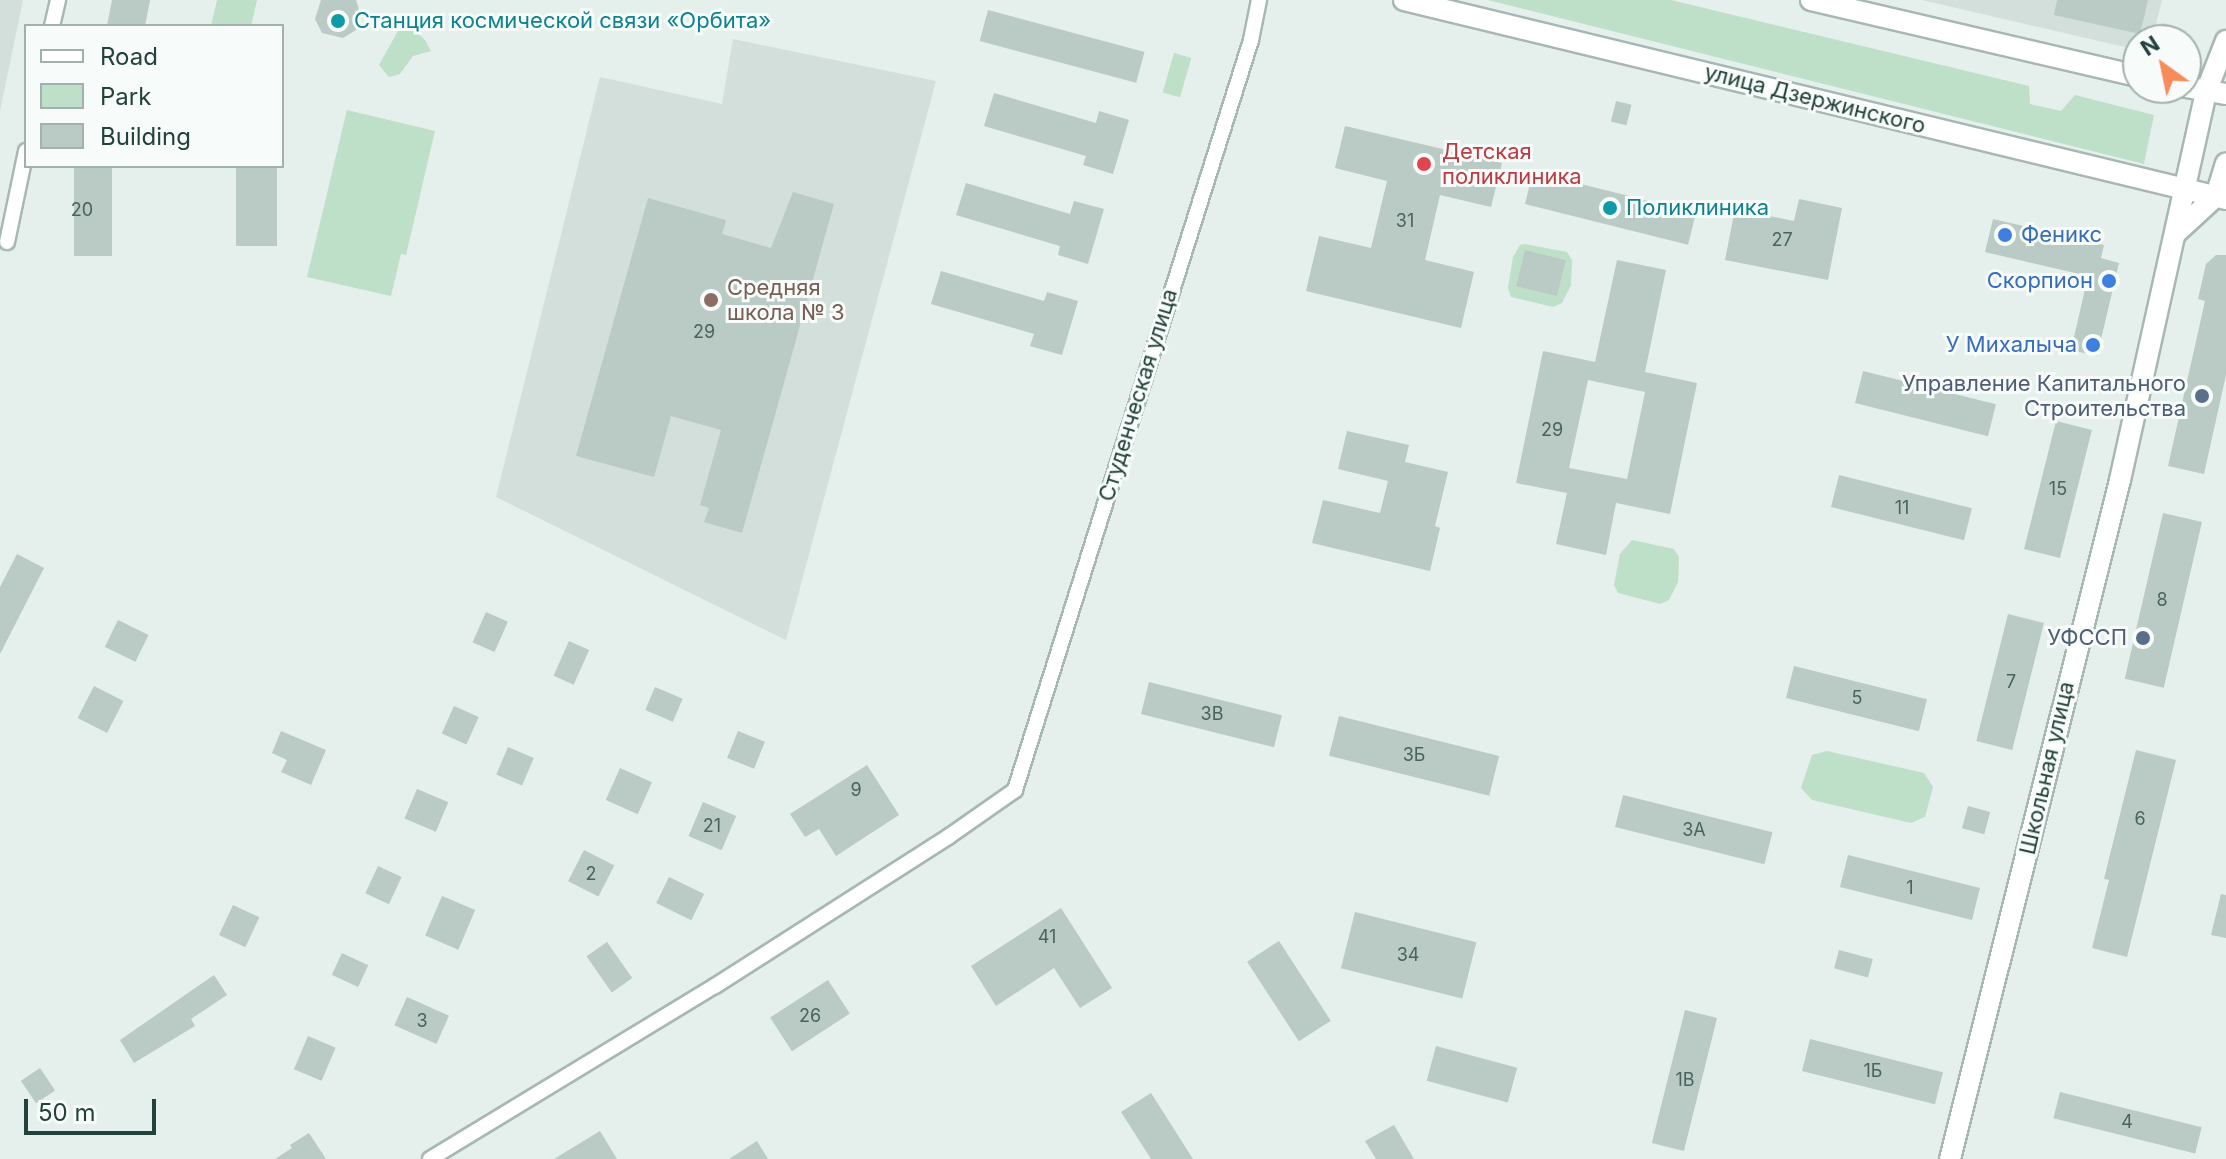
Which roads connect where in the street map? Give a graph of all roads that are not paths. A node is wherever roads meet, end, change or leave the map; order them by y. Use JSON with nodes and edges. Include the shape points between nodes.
{"nodes":[{"id":1,"x":58,"y":0,"type":"edge"},
{"id":2,"x":1259,"y":0,"type":"edge"},
{"id":3,"x":1404,"y":0,"type":"edge"},
{"id":4,"x":1811,"y":0,"type":"edge"},
{"id":5,"x":52,"y":24,"type":"edge"},
{"id":6,"x":2226,"y":41,"type":"edge"},
{"id":7,"x":2122,"y":72,"type":"edge"},
{"id":8,"x":2206,"y":91,"type":"edge"},
{"id":9,"x":24,"y":161,"type":"edge"},
{"id":10,"x":2226,"y":164,"type":"edge"},
{"id":11,"x":2183,"y":189,"type":"junction"},
{"id":12,"x":2221,"y":198,"type":"edge"},
{"id":13,"x":2177,"y":232,"type":"junction"},
{"id":14,"x":7,"y":242,"type":"dead end"},
{"id":15,"x":436,"y":1158,"type":"edge"},
{"id":16,"x":1950,"y":1159,"type":"edge"}],
"edges":[{"from":1,"to":5,"type":"street"},
{"from":2,"to":15,"type":"street","name":"Студенческая улица","via":[[1251,40],[1015,790],[715,986]]},
{"from":3,"to":11,"type":"street","name":"улица Дзержинского"},
{"from":4,"to":7,"type":"street"},
{"from":6,"to":8,"type":"street","name":"Школьная улица"},
{"from":8,"to":11,"type":"street","name":"Школьная улица"},
{"from":9,"to":14,"type":"street"},
{"from":10,"to":12,"type":"street"},
{"from":11,"to":12,"type":"street","name":"улица Дзержинского"},
{"from":11,"to":13,"type":"street","name":"Школьная улица"},
{"from":12,"to":13,"type":"street"},
{"from":13,"to":16,"type":"street","name":"Школьная улица"}]}
